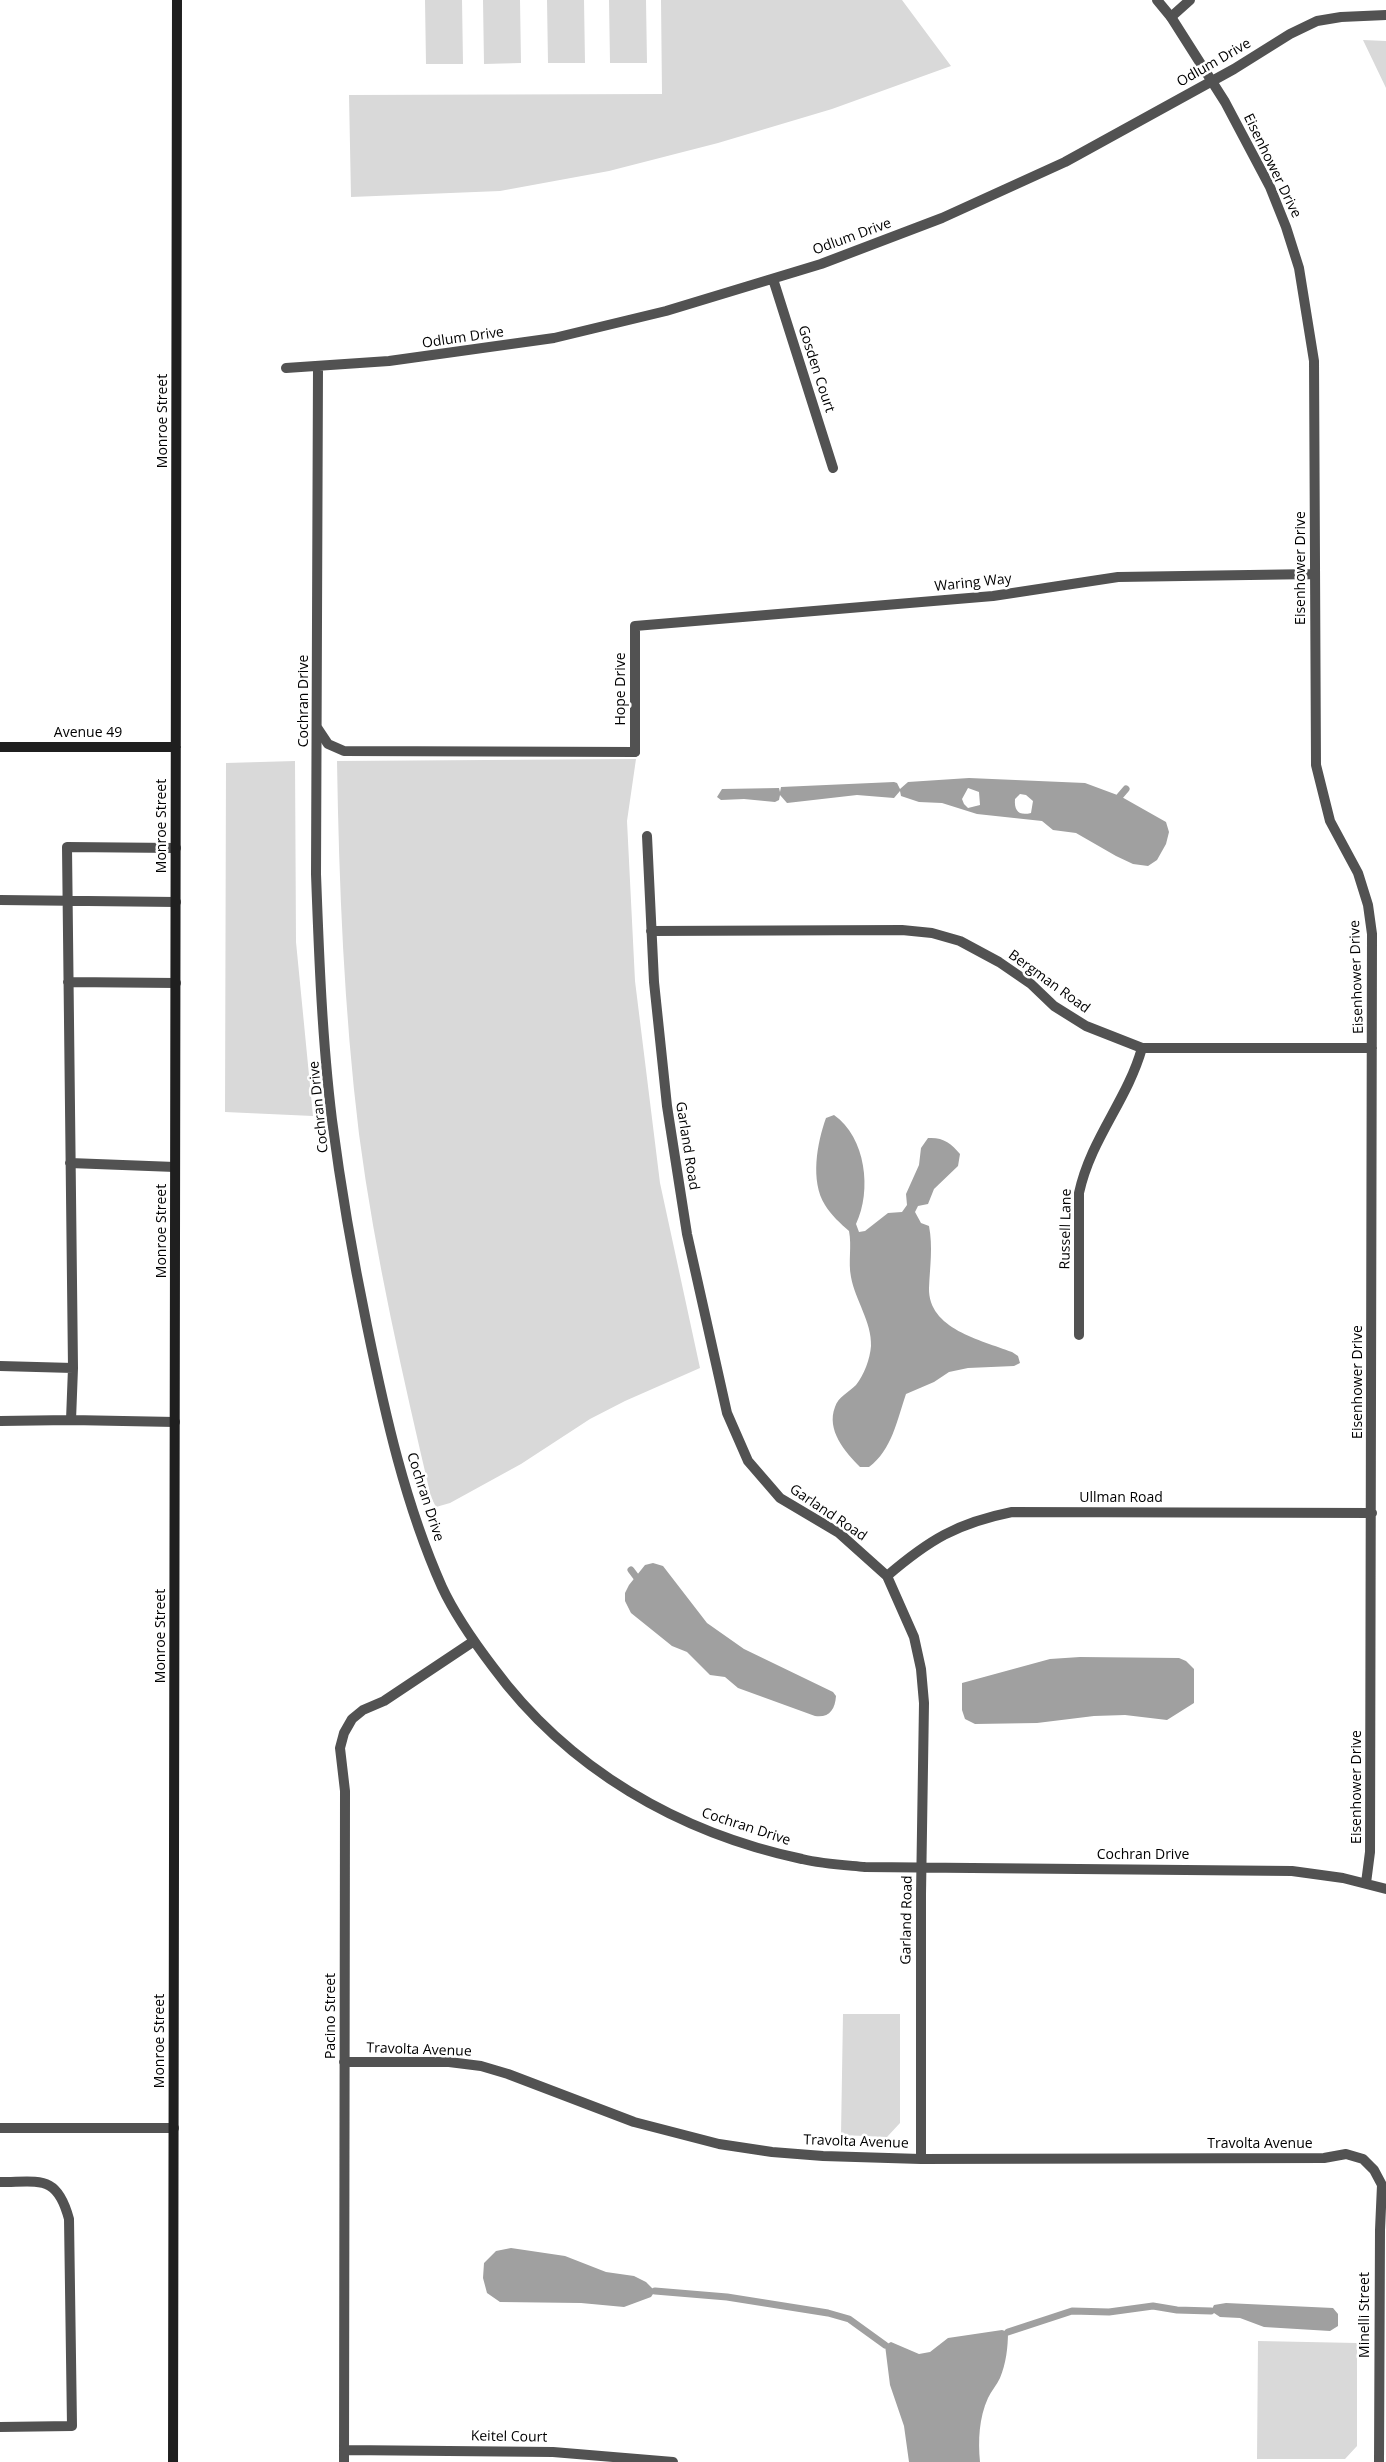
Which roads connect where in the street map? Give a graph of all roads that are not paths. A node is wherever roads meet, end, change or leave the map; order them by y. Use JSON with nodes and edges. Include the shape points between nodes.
{"nodes":[{"id":1,"x":177,"y":0,"type":"edge"},
{"id":2,"x":1157,"y":0,"type":"edge"},
{"id":3,"x":1190,"y":0,"type":"edge"},
{"id":4,"x":1386,"y":15,"type":"edge"},
{"id":5,"x":1171,"y":17,"type":"junction"},
{"id":6,"x":1212,"y":81,"type":"junction"},
{"id":7,"x":773,"y":279,"type":"junction"},
{"id":8,"x":318,"y":366,"type":"junction"},
{"id":9,"x":286,"y":368,"type":"dead end"},
{"id":10,"x":833,"y":468,"type":"dead end"},
{"id":11,"x":1315,"y":574,"type":"junction"},
{"id":12,"x":634,"y":626,"type":"joint"},
{"id":13,"x":318,"y":729,"type":"junction"},
{"id":14,"x":0,"y":747,"type":"edge"},
{"id":15,"x":176,"y":747,"type":"junction"},
{"id":16,"x":647,"y":836,"type":"dead end"},
{"id":17,"x":176,"y":848,"type":"junction"},
{"id":18,"x":0,"y":900,"type":"edge"},
{"id":19,"x":67,"y":901,"type":"junction"},
{"id":20,"x":176,"y":902,"type":"junction"},
{"id":21,"x":651,"y":931,"type":"junction"},
{"id":22,"x":68,"y":982,"type":"junction"},
{"id":23,"x":176,"y":983,"type":"junction"},
{"id":24,"x":1142,"y":1048,"type":"junction"},
{"id":25,"x":1372,"y":1048,"type":"junction"},
{"id":26,"x":70,"y":1163,"type":"junction"},
{"id":27,"x":176,"y":1167,"type":"junction"},
{"id":28,"x":1079,"y":1335,"type":"dead end"},
{"id":29,"x":0,"y":1366,"type":"edge"},
{"id":30,"x":73,"y":1368,"type":"junction"},
{"id":31,"x":72,"y":1420,"type":"junction"},
{"id":32,"x":0,"y":1421,"type":"edge"},
{"id":33,"x":175,"y":1422,"type":"junction"},
{"id":34,"x":1372,"y":1513,"type":"junction"},
{"id":35,"x":887,"y":1576,"type":"junction"},
{"id":36,"x":474,"y":1641,"type":"junction"},
{"id":37,"x":922,"y":1868,"type":"junction"},
{"id":38,"x":1366,"y":1882,"type":"junction"},
{"id":39,"x":1386,"y":1889,"type":"edge"},
{"id":40,"x":344,"y":2062,"type":"junction"},
{"id":41,"x":0,"y":2128,"type":"edge"},
{"id":42,"x":174,"y":2128,"type":"junction"},
{"id":43,"x":921,"y":2159,"type":"junction"},
{"id":44,"x":1374,"y":2170,"type":"joint"},
{"id":45,"x":0,"y":2182,"type":"edge"},
{"id":46,"x":0,"y":2427,"type":"edge"},
{"id":47,"x":344,"y":2450,"type":"junction"},
{"id":48,"x":173,"y":2462,"type":"edge"},
{"id":49,"x":344,"y":2462,"type":"edge"},
{"id":50,"x":673,"y":2462,"type":"edge"},
{"id":51,"x":1379,"y":2462,"type":"edge"}],
"edges":[{"from":1,"to":15,"type":"main road","name":"Monroe Street"},
{"from":2,"to":5,"type":"street","name":"Eisenhower Drive"},
{"from":3,"to":5,"type":"street"},
{"from":4,"to":6,"type":"street","name":"Odlum Drive","via":[[1317,21]]},
{"from":5,"to":6,"type":"street","name":"Eisenhower Drive"},
{"from":6,"to":7,"type":"street","name":"Odlum Drive","via":[[1120,133],[1000,193],[868,246]]},
{"from":6,"to":11,"type":"street","name":"Eisenhower Drive","via":[[1270,187],[1301,277],[1314,361]]},
{"from":7,"to":8,"type":"street","name":"Odlum Drive","via":[[666,311],[554,338],[435,356]]},
{"from":7,"to":10,"type":"street","name":"Gosden Court"},
{"from":8,"to":9,"type":"street","name":"Odlum Drive"},
{"from":8,"to":13,"type":"street","name":"Cochran Drive"},
{"from":11,"to":12,"type":"street","name":"Waring Way","via":[[1118,577],[993,596]]},
{"from":11,"to":25,"type":"street","name":"Eisenhower Drive","via":[[1316,765],[1330,821],[1358,873],[1368,905],[1372,934]]},
{"from":12,"to":13,"type":"street","name":"Hope Drive","via":[[634,752],[344,751],[328,744]]},
{"from":13,"to":36,"type":"street","name":"Cochran Drive","via":[[318,941],[332,1117],[354,1263],[393,1440],[415,1520],[443,1589]]},
{"from":14,"to":15,"type":"main road","name":"Avenue 49"},
{"from":15,"to":17,"type":"main road","name":"Monroe Street"},
{"from":16,"to":21,"type":"street","name":"Garland Road"},
{"from":17,"to":19,"type":"street","via":[[68,847]]},
{"from":17,"to":20,"type":"main road","name":"Monroe Street"},
{"from":18,"to":19,"type":"street"},
{"from":19,"to":20,"type":"street"},
{"from":19,"to":22,"type":"street"},
{"from":20,"to":23,"type":"main road","name":"Monroe Street"},
{"from":21,"to":24,"type":"street","name":"Bergman Road","via":[[902,930],[932,933],[960,941],[998,962],[1031,984],[1054,1006],[1086,1026]]},
{"from":21,"to":35,"type":"street","name":"Garland Road","via":[[667,1106],[685,1224],[727,1413],[748,1461],[775,1492],[805,1514],[840,1533]]},
{"from":22,"to":23,"type":"street"},
{"from":22,"to":26,"type":"street"},
{"from":23,"to":27,"type":"main road","name":"Monroe Street"},
{"from":24,"to":25,"type":"street","name":"Bergman Road"},
{"from":24,"to":28,"type":"street","name":"Russell Lane","via":[[1128,1088],[1092,1150],[1079,1193]]},
{"from":25,"to":34,"type":"street","name":"Eisenhower Drive"},
{"from":26,"to":27,"type":"street"},
{"from":26,"to":30,"type":"street"},
{"from":27,"to":33,"type":"main road","name":"Monroe Street"},
{"from":29,"to":30,"type":"street"},
{"from":30,"to":31,"type":"street"},
{"from":31,"to":32,"type":"street"},
{"from":31,"to":33,"type":"street"},
{"from":33,"to":42,"type":"main road","name":"Monroe Street"},
{"from":34,"to":35,"type":"street","name":"Ullman Road","via":[[1012,1512],[985,1517],[937,1537]]},
{"from":34,"to":38,"type":"street","name":"Eisenhower Drive","via":[[1370,1852]]},
{"from":35,"to":37,"type":"street","name":"Garland Road","via":[[914,1637],[922,1669]]},
{"from":36,"to":37,"type":"street","name":"Cochran Drive","via":[[518,1701],[566,1747],[616,1784],[686,1822],[735,1841],[804,1860],[865,1867]]},
{"from":36,"to":40,"type":"street","name":"Pacino Street","via":[[384,1701],[363,1710],[352,1719],[344,1733],[340,1748],[345,1791]]},
{"from":37,"to":38,"type":"street","name":"Cochran Drive","via":[[1237,1869],[1292,1871]]},
{"from":37,"to":43,"type":"street","name":"Garland Road"},
{"from":38,"to":39,"type":"street","name":"Cochran Drive"},
{"from":40,"to":43,"type":"street","name":"Travolta Avenue","via":[[449,2062],[481,2066],[634,2122],[719,2144],[823,2156]]},
{"from":40,"to":47,"type":"street","name":"Pacino Street"},
{"from":41,"to":42,"type":"street"},
{"from":42,"to":48,"type":"main road","name":"Monroe Street"},
{"from":43,"to":44,"type":"street","name":"Travolta Avenue","via":[[1324,2158],[1346,2154],[1362,2159]]},
{"from":44,"to":51,"type":"street","name":"Minelli Street","via":[[1382,2185]]},
{"from":45,"to":46,"type":"street","via":[[45,2182],[63,2197],[69,2219],[72,2426]]},
{"from":47,"to":49,"type":"street","name":"Pacino Street"},
{"from":47,"to":50,"type":"street","name":"Keitel Court","via":[[552,2452]]}]}
